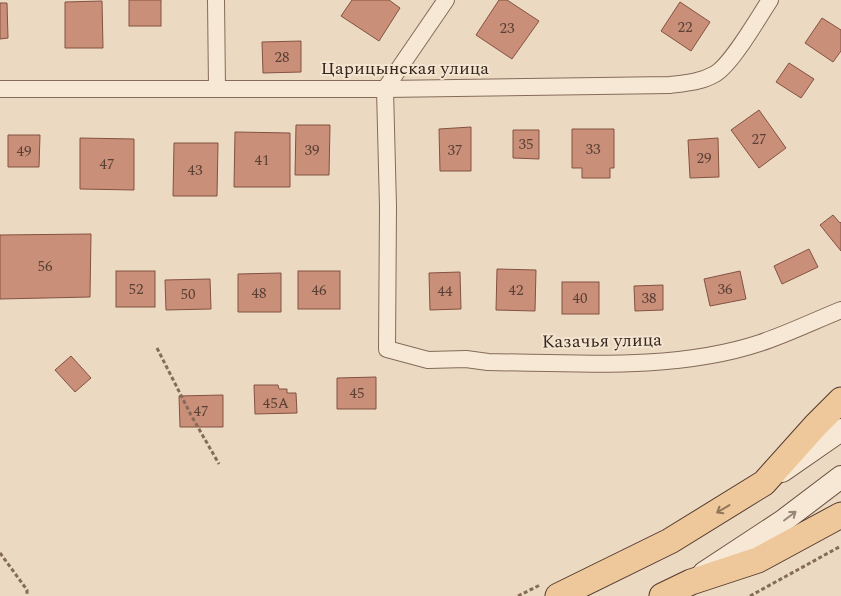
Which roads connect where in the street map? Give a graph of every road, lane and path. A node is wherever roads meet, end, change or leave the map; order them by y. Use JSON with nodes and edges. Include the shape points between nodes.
{"nodes":[{"id":1,"x":216,"y":0,"type":"edge"},
{"id":2,"x":446,"y":0,"type":"edge"},
{"id":3,"x":770,"y":0,"type":"edge"},
{"id":4,"x":217,"y":88,"type":"junction"},
{"id":5,"x":0,"y":89,"type":"edge"},
{"id":6,"x":385,"y":89,"type":"junction"},
{"id":7,"x":841,"y":310,"type":"edge"},
{"id":8,"x":157,"y":348,"type":"dead end"},
{"id":9,"x":841,"y":400,"type":"edge"},
{"id":10,"x":841,"y":430,"type":"edge"},
{"id":11,"x":219,"y":464,"type":"dead end"},
{"id":12,"x":841,"y":477,"type":"edge"},
{"id":13,"x":764,"y":483,"type":"junction"},
{"id":14,"x":841,"y":515,"type":"edge"},
{"id":15,"x":841,"y":546,"type":"edge"},
{"id":16,"x":0,"y":553,"type":"edge"},
{"id":17,"x":691,"y":582,"type":"junction"},
{"id":18,"x":551,"y":590,"type":"edge"},
{"id":19,"x":27,"y":596,"type":"edge"},
{"id":20,"x":518,"y":596,"type":"edge"},
{"id":21,"x":662,"y":596,"type":"edge"},
{"id":22,"x":750,"y":596,"type":"edge"}],
"edges":[{"from":1,"to":4,"type":"street"},
{"from":2,"to":6,"type":"street"},
{"from":3,"to":6,"type":"street","name":"Царицынская улица","via":[[727,64],[717,73],[691,83]]},
{"from":4,"to":5,"type":"street","name":"Царицынская улица"},
{"from":4,"to":6,"type":"street","name":"Царицынская улица"},
{"from":6,"to":7,"type":"street","name":"Казачья улица","via":[[388,349],[428,360],[629,364],[701,356],[760,343]]},
{"from":8,"to":11,"type":"path"},
{"from":9,"to":13,"type":"main road"},
{"from":10,"to":13,"type":"main road"},
{"from":17,"to":12,"type":"main road","one_way":true,"via":[[783,521]]},
{"from":13,"to":18,"type":"main road","one_way":true,"via":[[670,541]]},
{"from":14,"to":17,"type":"main road","via":[[758,560]]},
{"from":15,"to":22,"type":"path"},
{"from":16,"to":19,"type":"path","via":[[27,590]]},
{"from":17,"to":21,"type":"main road"},
{"from":18,"to":20,"type":"path"}]}
